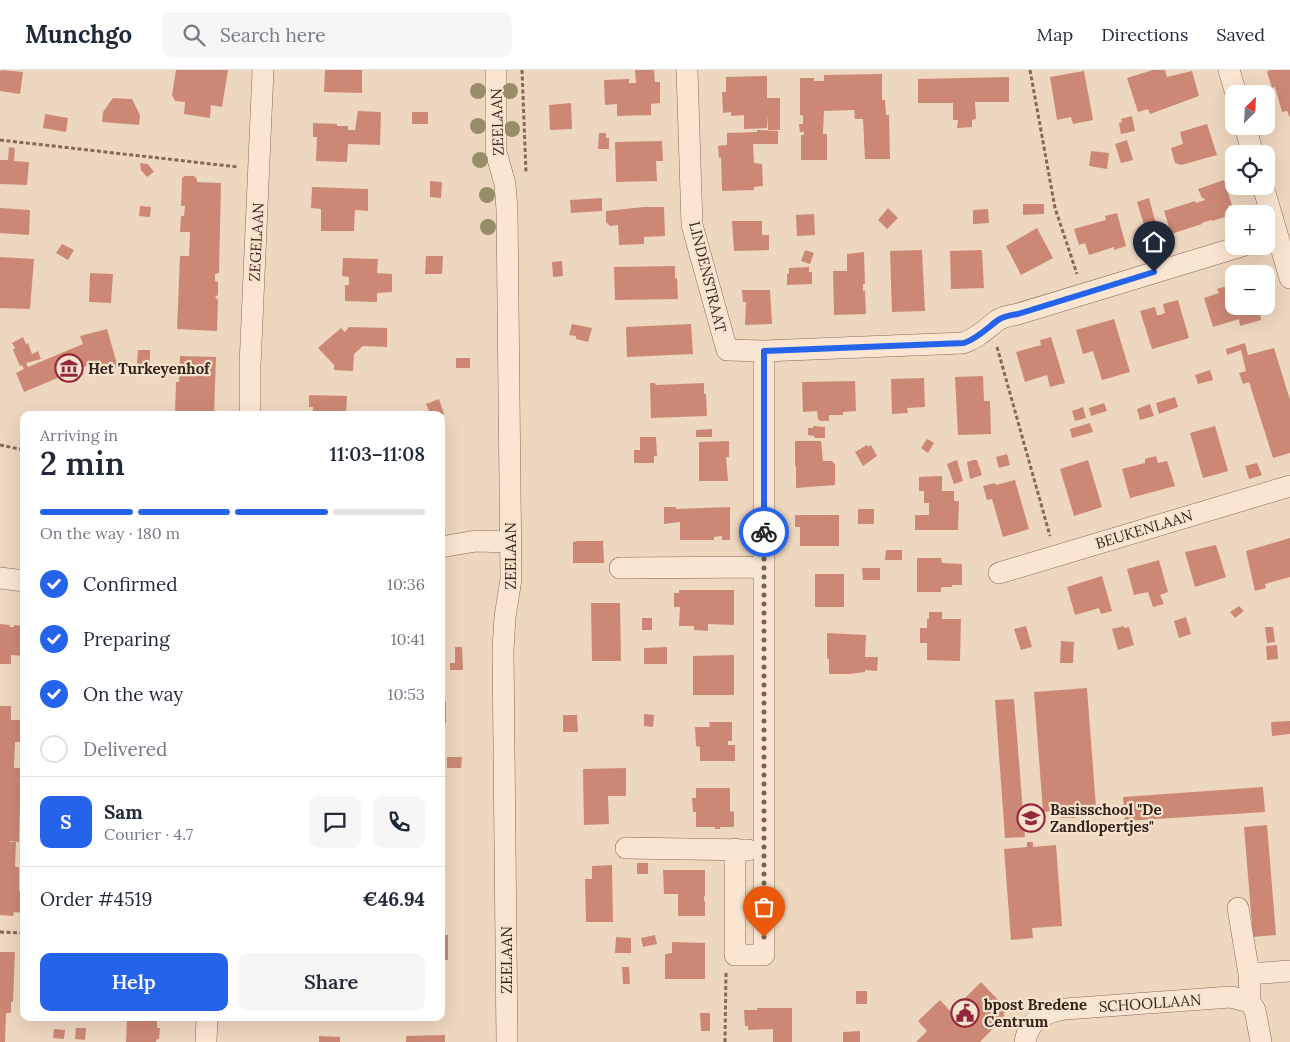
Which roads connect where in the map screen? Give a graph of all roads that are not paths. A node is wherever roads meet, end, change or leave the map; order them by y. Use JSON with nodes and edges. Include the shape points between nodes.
{"nodes":[{"id":1,"x":263,"y":70,"type":"edge"},
{"id":2,"x":496,"y":70,"type":"edge"},
{"id":3,"x":687,"y":70,"type":"edge"},
{"id":4,"x":1229,"y":70,"type":"edge"},
{"id":5,"x":1233,"y":85,"type":"edge"},
{"id":6,"x":1275,"y":244,"type":"edge"},
{"id":7,"x":1225,"y":251,"type":"edge"},
{"id":8,"x":1290,"y":278,"type":"edge"},
{"id":9,"x":764,"y":351,"type":"junction"},
{"id":10,"x":250,"y":411,"type":"edge"},
{"id":11,"x":1290,"y":486,"type":"edge"},
{"id":12,"x":511,"y":542,"type":"junction"},
{"id":13,"x":445,"y":546,"type":"edge"},
{"id":14,"x":764,"y":567,"type":"junction"},
{"id":15,"x":620,"y":568,"type":"dead end"},
{"id":16,"x":999,"y":573,"type":"dead end"},
{"id":17,"x":0,"y":578,"type":"edge"},
{"id":18,"x":20,"y":580,"type":"edge"},
{"id":19,"x":626,"y":848,"type":"dead end"},
{"id":20,"x":735,"y":850,"type":"junction"},
{"id":21,"x":764,"y":850,"type":"junction"},
{"id":22,"x":1238,"y":908,"type":"dead end"},
{"id":23,"x":1290,"y":971,"type":"edge"},
{"id":24,"x":1249,"y":974,"type":"junction"},
{"id":25,"x":1250,"y":1002,"type":"junction"},
{"id":26,"x":207,"y":1021,"type":"edge"},
{"id":27,"x":206,"y":1042,"type":"edge"},
{"id":28,"x":507,"y":1042,"type":"edge"},
{"id":29,"x":1025,"y":1042,"type":"edge"},
{"id":30,"x":1261,"y":1042,"type":"edge"}],
"edges":[{"from":1,"to":10,"type":"street","name":"ZEGELAAN"},
{"from":2,"to":12,"type":"street","name":"ZEELAAN","via":[[494,133],[507,210]]},
{"from":3,"to":9,"type":"street","name":"LINDENSTRAAT","via":[[692,225],[727,350]]},
{"from":4,"to":5,"type":"street"},
{"from":6,"to":8,"type":"street"},
{"from":7,"to":9,"type":"street","via":[[1006,316],[971,340],[955,344]]},
{"from":9,"to":14,"type":"street"},
{"from":11,"to":16,"type":"street","name":"BEUKENLAAN"},
{"from":12,"to":13,"type":"street","via":[[476,541]]},
{"from":12,"to":28,"type":"street","name":"ZEELAAN","via":[[512,579],[503,650]]},
{"from":14,"to":15,"type":"street"},
{"from":14,"to":21,"type":"street"},
{"from":17,"to":18,"type":"street"},
{"from":19,"to":20,"type":"street"},
{"from":20,"to":21,"type":"street"},
{"from":20,"to":21,"type":"street","via":[[735,955],[764,955]]},
{"from":22,"to":24,"type":"street"},
{"from":23,"to":24,"type":"street"},
{"from":24,"to":25,"type":"street"},
{"from":25,"to":29,"type":"street","name":"SCHOOLLAAN","via":[[1231,997],[1048,1012],[1034,1022]]},
{"from":25,"to":30,"type":"street","via":[[1255,1010]]},
{"from":26,"to":27,"type":"street"}]}
